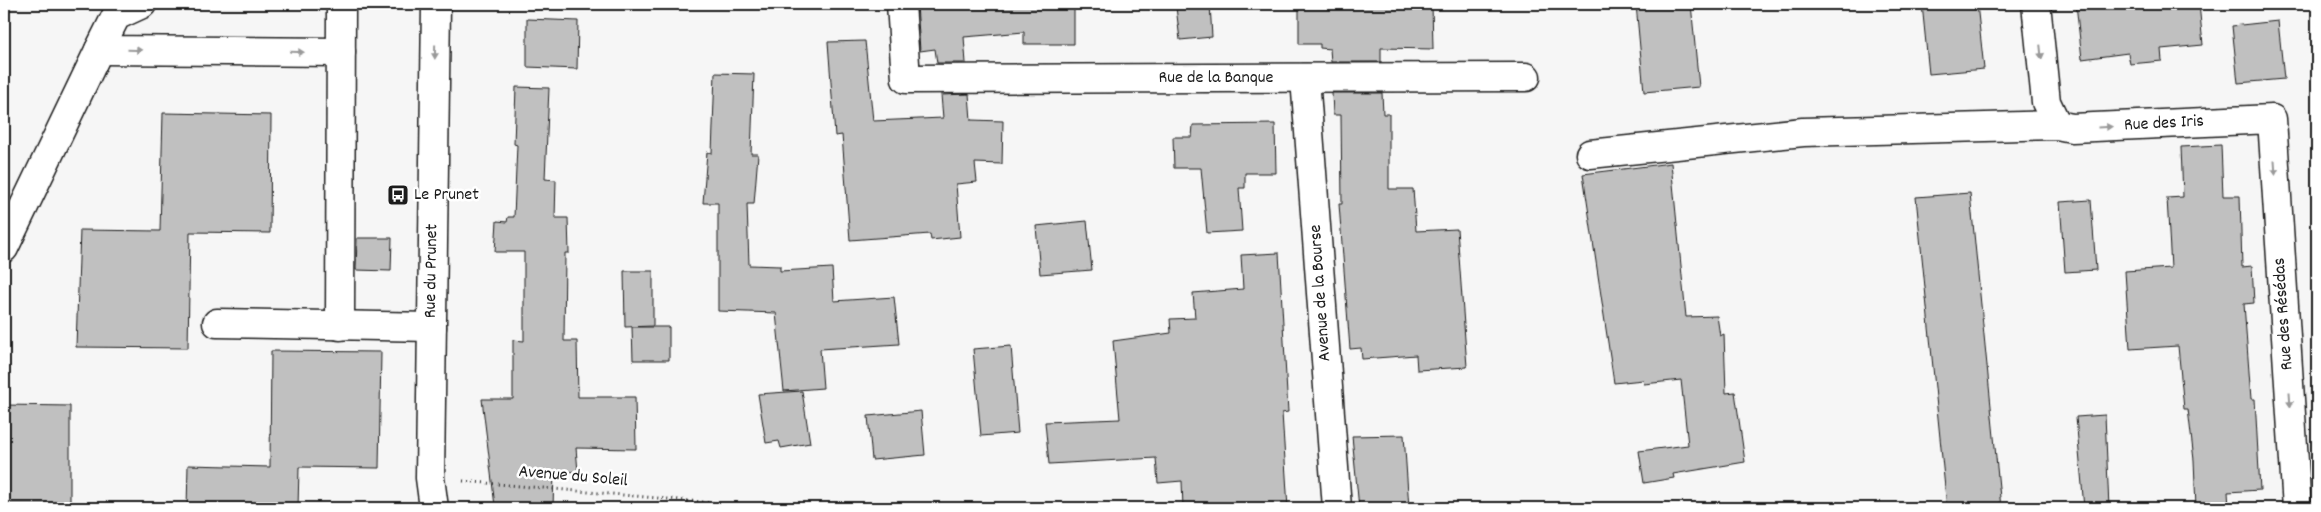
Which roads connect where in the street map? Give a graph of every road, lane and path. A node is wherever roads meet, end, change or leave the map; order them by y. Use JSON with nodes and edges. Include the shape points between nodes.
{"nodes":[{"id":1,"x":142,"y":4,"type":"edge"},
{"id":2,"x":342,"y":4,"type":"edge"},
{"id":3,"x":436,"y":4,"type":"edge"},
{"id":4,"x":901,"y":4,"type":"edge"},
{"id":5,"x":2036,"y":4,"type":"edge"},
{"id":6,"x":100,"y":50,"type":"junction"},
{"id":7,"x":341,"y":52,"type":"junction"},
{"id":8,"x":1526,"y":77,"type":"dead end"},
{"id":9,"x":1305,"y":78,"type":"junction"},
{"id":10,"x":2272,"y":119,"type":"joint"},
{"id":11,"x":2057,"y":125,"type":"junction"},
{"id":12,"x":1590,"y":154,"type":"dead end"},
{"id":13,"x":4,"y":248,"type":"edge"},
{"id":14,"x":217,"y":323,"type":"dead end"},
{"id":15,"x":340,"y":326,"type":"junction"},
{"id":16,"x":432,"y":327,"type":"junction"},
{"id":17,"x":430,"y":478,"type":"junction"},
{"id":18,"x":714,"y":503,"type":"dead end"},
{"id":19,"x":434,"y":508,"type":"edge"},
{"id":20,"x":1337,"y":508,"type":"edge"},
{"id":21,"x":2297,"y":508,"type":"edge"}],
"edges":[{"from":1,"to":6,"type":"street","via":[[116,16]]},
{"from":2,"to":7,"type":"street"},
{"from":3,"to":16,"type":"street","name":"Rue du Prunet","one_way":true},
{"from":4,"to":9,"type":"street","name":"Rue de la Banque","via":[[906,80]]},
{"from":5,"to":11,"type":"street","one_way":true,"via":[[2046,102]]},
{"from":6,"to":7,"type":"street","one_way":true},
{"from":6,"to":13,"type":"street"},
{"from":7,"to":15,"type":"street"},
{"from":8,"to":9,"type":"street","name":"Rue de la Banque"},
{"from":9,"to":20,"type":"street","name":"Avenue de la Bourse"},
{"from":11,"to":10,"type":"street","name":"Rue des Iris","one_way":true,"via":[[2072,128]]},
{"from":10,"to":21,"type":"street","name":"Rue des Résédas","one_way":true},
{"from":11,"to":12,"type":"street","name":"Rue des Iris","via":[[1803,132]]},
{"from":14,"to":15,"type":"street"},
{"from":15,"to":16,"type":"street"},
{"from":16,"to":17,"type":"street","name":"Rue du Prunet"},
{"from":17,"to":18,"type":"path","name":"Avenue du Soleil"},
{"from":17,"to":19,"type":"street","name":"Rue du Prunet"}]}
